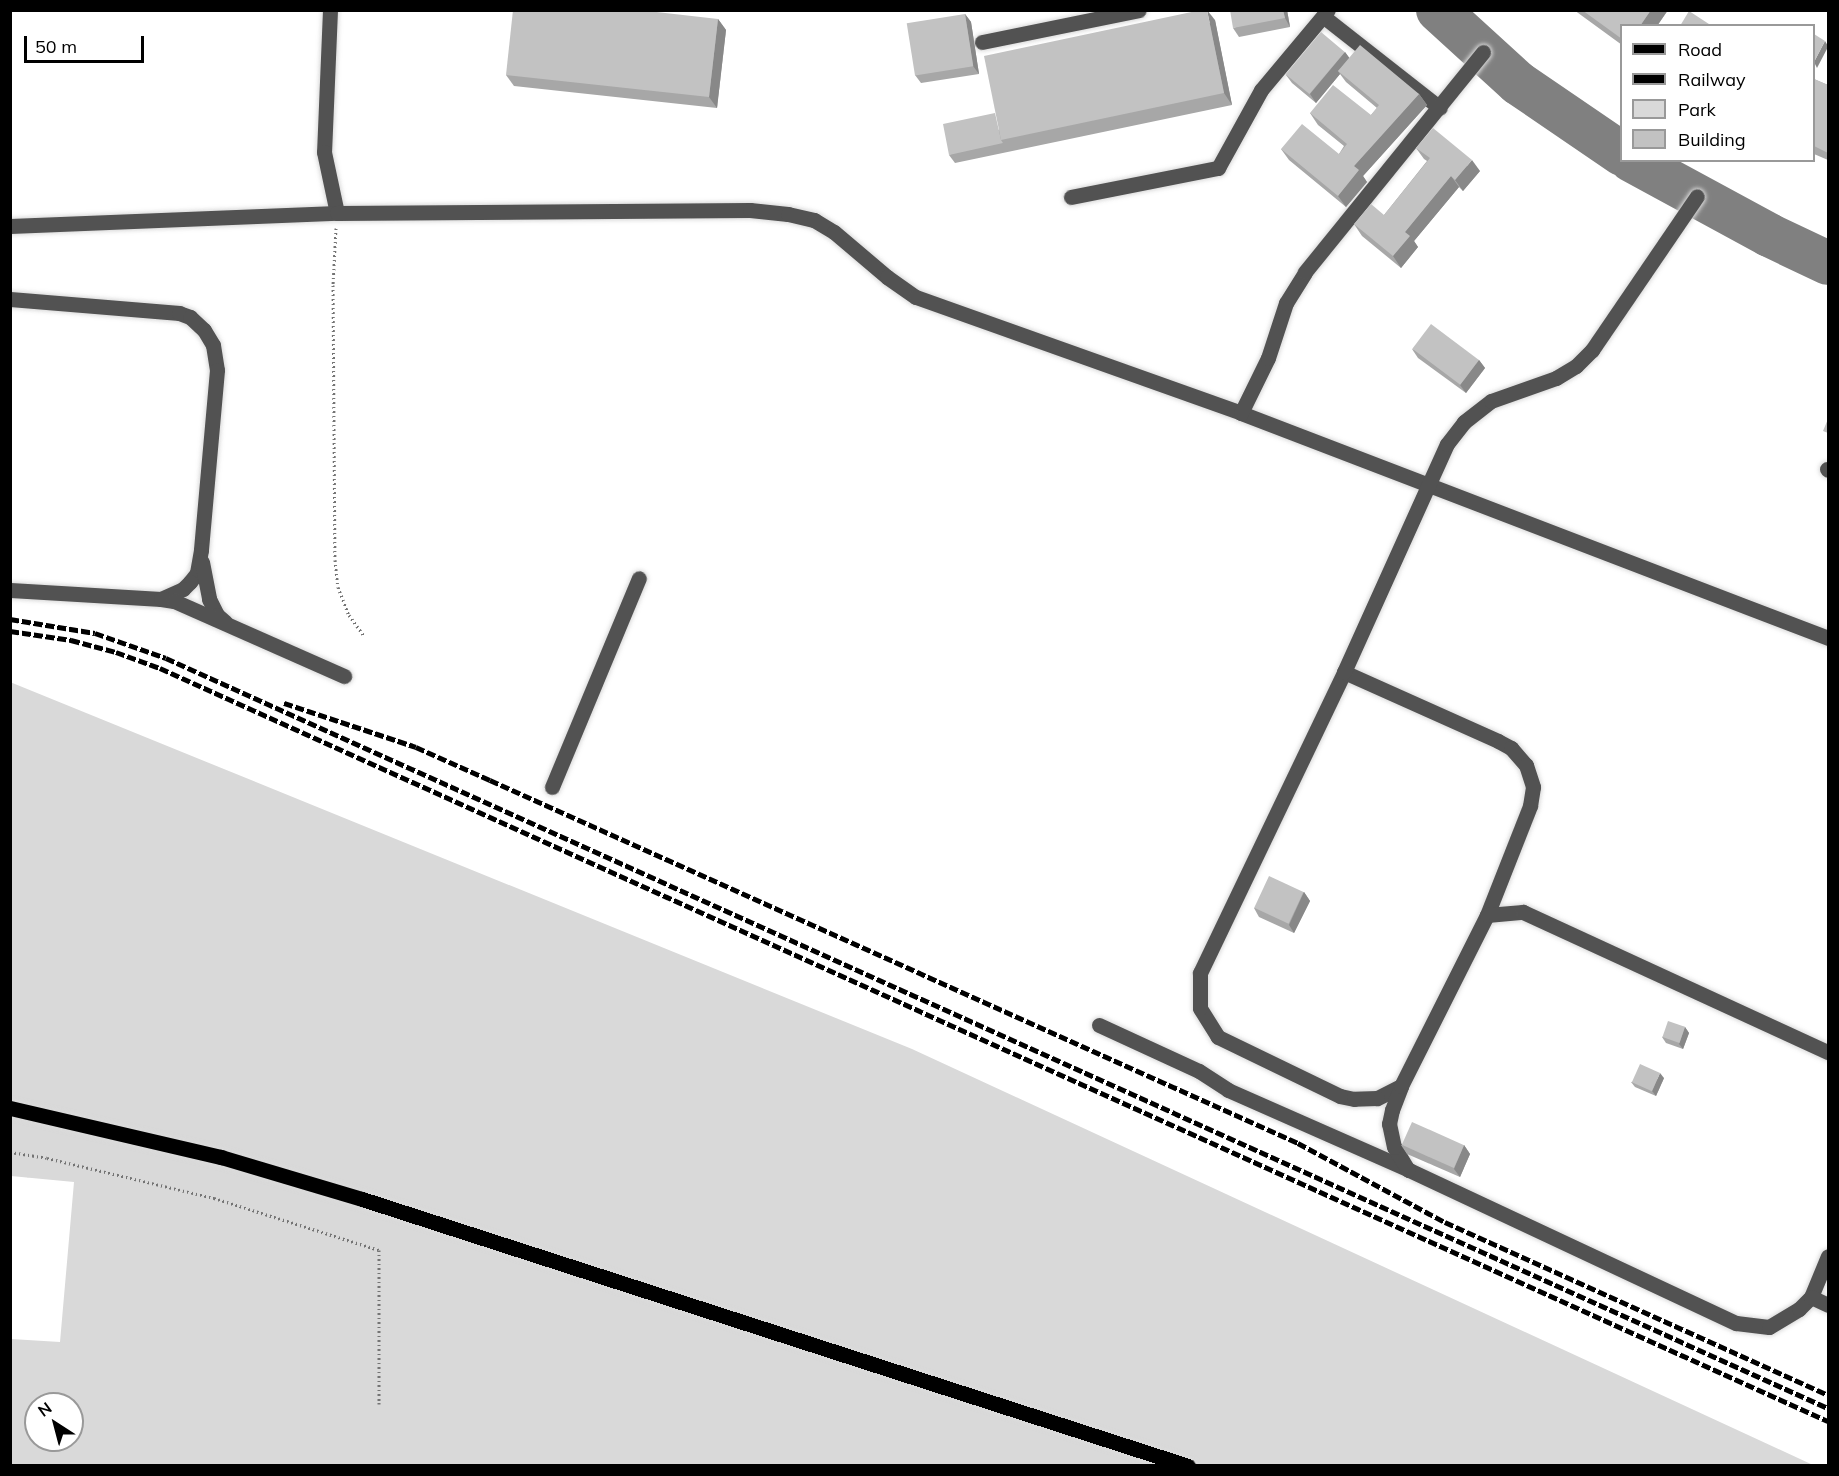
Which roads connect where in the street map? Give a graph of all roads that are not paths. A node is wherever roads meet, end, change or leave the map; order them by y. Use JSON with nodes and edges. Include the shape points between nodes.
{"nodes":[{"id":1,"x":330,"y":10,"type":"edge"},
{"id":2,"x":1139,"y":10,"type":"edge"},
{"id":3,"x":1326,"y":14,"type":"edge"},
{"id":4,"x":1080,"y":16,"type":"edge"},
{"id":5,"x":982,"y":42,"type":"dead end"},
{"id":6,"x":1483,"y":52,"type":"dead end"},
{"id":7,"x":1440,"y":108,"type":"junction"},
{"id":8,"x":1697,"y":196,"type":"dead end"},
{"id":9,"x":1071,"y":197,"type":"dead end"},
{"id":10,"x":337,"y":213,"type":"junction"},
{"id":11,"x":10,"y":226,"type":"edge"},
{"id":12,"x":10,"y":299,"type":"edge"},
{"id":13,"x":1241,"y":413,"type":"junction"},
{"id":14,"x":1429,"y":485,"type":"junction"},
{"id":15,"x":201,"y":550,"type":"junction"},
{"id":16,"x":639,"y":578,"type":"dead end"},
{"id":17,"x":10,"y":590,"type":"edge"},
{"id":18,"x":161,"y":599,"type":"junction"},
{"id":19,"x":230,"y":626,"type":"junction"},
{"id":20,"x":1828,"y":638,"type":"edge"},
{"id":21,"x":1344,"y":672,"type":"junction"},
{"id":22,"x":344,"y":676,"type":"dead end"},
{"id":23,"x":552,"y":787,"type":"dead end"},
{"id":24,"x":1487,"y":915,"type":"junction"},
{"id":25,"x":1099,"y":1025,"type":"dead end"},
{"id":26,"x":1828,"y":1052,"type":"edge"},
{"id":27,"x":1401,"y":1086,"type":"junction"},
{"id":28,"x":10,"y":1108,"type":"edge"},
{"id":29,"x":1408,"y":1170,"type":"junction"},
{"id":30,"x":1828,"y":1256,"type":"edge"},
{"id":31,"x":1811,"y":1297,"type":"junction"},
{"id":32,"x":1828,"y":1305,"type":"edge"},
{"id":33,"x":1188,"y":1466,"type":"edge"}],
"edges":[{"from":1,"to":10,"type":"lane","via":[[324,152]]},
{"from":2,"to":4,"type":"lane"},
{"from":3,"to":7,"type":"lane"},
{"from":3,"to":9,"type":"lane","via":[[1261,90],[1218,168]]},
{"from":4,"to":5,"type":"lane"},
{"from":6,"to":7,"type":"lane"},
{"from":7,"to":13,"type":"lane","via":[[1305,272],[1286,303],[1268,358]]},
{"from":8,"to":14,"type":"lane","via":[[1592,350],[1556,378],[1514,391],[1477,410],[1451,438]]},
{"from":10,"to":11,"type":"lane"},
{"from":10,"to":13,"type":"lane","via":[[750,210],[788,214],[814,220],[834,232],[916,297]]},
{"from":12,"to":15,"type":"lane","via":[[179,313],[204,330],[213,345],[217,370]]},
{"from":13,"to":14,"type":"lane"},
{"from":14,"to":20,"type":"lane"},
{"from":14,"to":21,"type":"lane"},
{"from":15,"to":18,"type":"lane","via":[[197,573],[190,582]]},
{"from":15,"to":19,"type":"lane","via":[[209,599],[217,615]]},
{"from":16,"to":23,"type":"lane"},
{"from":17,"to":18,"type":"lane"},
{"from":18,"to":19,"type":"lane"},
{"from":19,"to":22,"type":"lane"},
{"from":21,"to":24,"type":"lane","via":[[1498,741],[1511,748],[1526,765],[1533,787],[1530,806]]},
{"from":21,"to":27,"type":"lane","via":[[1200,972],[1200,1008],[1218,1037],[1340,1096],[1377,1098]]},
{"from":24,"to":26,"type":"lane","via":[[1522,912]]},
{"from":24,"to":27,"type":"lane"},
{"from":25,"to":29,"type":"lane","via":[[1199,1071],[1228,1090]]},
{"from":27,"to":29,"type":"lane","via":[[1389,1124],[1394,1147]]},
{"from":28,"to":33,"type":"main road","via":[[221,1157],[362,1199]]},
{"from":29,"to":31,"type":"lane","via":[[1736,1323],[1769,1327]]},
{"from":30,"to":31,"type":"lane"},
{"from":31,"to":32,"type":"lane"}]}
